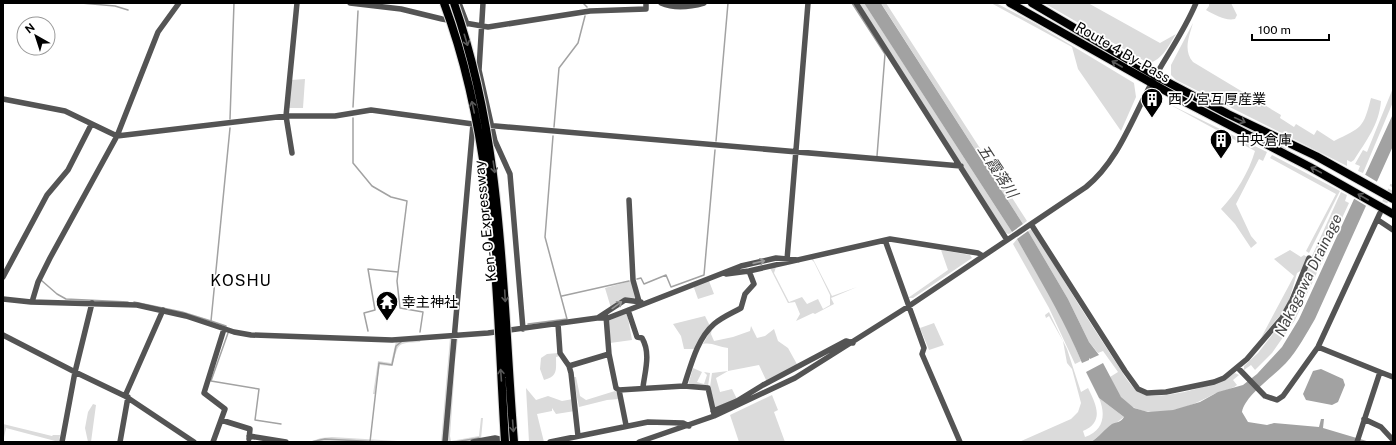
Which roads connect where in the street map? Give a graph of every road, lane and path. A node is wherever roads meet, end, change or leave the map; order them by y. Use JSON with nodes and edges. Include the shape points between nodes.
{"nodes":[{"id":1,"x":179,"y":3,"type":"edge"},
{"id":2,"x":297,"y":3,"type":"edge"},
{"id":3,"x":350,"y":3,"type":"edge"},
{"id":4,"x":444,"y":3,"type":"edge"},
{"id":5,"x":454,"y":3,"type":"edge"},
{"id":6,"x":460,"y":3,"type":"edge"},
{"id":7,"x":483,"y":3,"type":"edge"},
{"id":8,"x":646,"y":3,"type":"edge"},
{"id":9,"x":661,"y":3,"type":"edge"},
{"id":10,"x":704,"y":3,"type":"edge"},
{"id":11,"x":808,"y":3,"type":"edge"},
{"id":12,"x":856,"y":3,"type":"edge"},
{"id":13,"x":1010,"y":3,"type":"edge"},
{"id":14,"x":1032,"y":3,"type":"edge"},
{"id":15,"x":1196,"y":3,"type":"edge"},
{"id":16,"x":467,"y":24,"type":"junction"},
{"id":17,"x":481,"y":26,"type":"junction"},
{"id":18,"x":1156,"y":76,"type":"junction"},
{"id":19,"x":1151,"y":84,"type":"junction"},
{"id":20,"x":3,"y":99,"type":"edge"},
{"id":21,"x":286,"y":116,"type":"junction"},
{"id":22,"x":473,"y":124,"type":"junction"},
{"id":23,"x":91,"y":125,"type":"junction"},
{"id":24,"x":492,"y":126,"type":"junction"},
{"id":25,"x":117,"y":136,"type":"junction"},
{"id":26,"x":796,"y":152,"type":"junction"},
{"id":27,"x":292,"y":153,"type":"dead end"},
{"id":28,"x":961,"y":166,"type":"junction"},
{"id":29,"x":1393,"y":198,"type":"edge"},
{"id":30,"x":629,"y":200,"type":"dead end"},
{"id":31,"x":1380,"y":213,"type":"tunnel mouth"},
{"id":32,"x":1393,"y":214,"type":"edge"},
{"id":33,"x":1378,"y":220,"type":"junction"},
{"id":34,"x":1029,"y":225,"type":"junction"},
{"id":35,"x":1393,"y":230,"type":"edge"},
{"id":36,"x":1009,"y":239,"type":"junction"},
{"id":37,"x":885,"y":240,"type":"junction"},
{"id":38,"x":983,"y":256,"type":"junction"},
{"id":39,"x":1309,"y":258,"type":"dead end"},
{"id":40,"x":787,"y":260,"type":"junction"},
{"id":41,"x":749,"y":271,"type":"junction"},
{"id":42,"x":722,"y":274,"type":"junction"},
{"id":43,"x":3,"y":277,"type":"edge"},
{"id":44,"x":3,"y":299,"type":"edge"},
{"id":45,"x":32,"y":302,"type":"junction"},
{"id":46,"x":92,"y":303,"type":"junction"},
{"id":47,"x":640,"y":304,"type":"junction"},
{"id":48,"x":909,"y":306,"type":"junction"},
{"id":49,"x":163,"y":310,"type":"junction"},
{"id":50,"x":628,"y":310,"type":"junction"},
{"id":51,"x":606,"y":316,"type":"junction"},
{"id":52,"x":558,"y":324,"type":"junction"},
{"id":53,"x":224,"y":329,"type":"junction"},
{"id":54,"x":523,"y":329,"type":"junction"},
{"id":55,"x":455,"y":334,"type":"junction"},
{"id":56,"x":3,"y":335,"type":"edge"},
{"id":57,"x":853,"y":343,"type":"junction"},
{"id":58,"x":1318,"y":347,"type":"junction"},
{"id":59,"x":608,"y":354,"type":"junction"},
{"id":60,"x":569,"y":366,"type":"junction"},
{"id":61,"x":1240,"y":370,"type":"junction"},
{"id":62,"x":75,"y":372,"type":"junction"},
{"id":63,"x":1380,"y":372,"type":"junction"},
{"id":64,"x":1393,"y":377,"type":"edge"},
{"id":65,"x":684,"y":386,"type":"junction"},
{"id":66,"x":643,"y":388,"type":"junction"},
{"id":67,"x":619,"y":390,"type":"junction"},
{"id":68,"x":127,"y":396,"type":"junction"},
{"id":69,"x":714,"y":414,"type":"junction"},
{"id":70,"x":1364,"y":419,"type":"junction"},
{"id":71,"x":222,"y":420,"type":"junction"},
{"id":72,"x":626,"y":425,"type":"junction"},
{"id":73,"x":689,"y":426,"type":"junction"},
{"id":74,"x":578,"y":436,"type":"junction"},
{"id":75,"x":1393,"y":440,"type":"edge"},
{"id":76,"x":62,"y":442,"type":"edge"},
{"id":77,"x":120,"y":442,"type":"edge"},
{"id":78,"x":194,"y":442,"type":"edge"},
{"id":79,"x":213,"y":442,"type":"edge"},
{"id":80,"x":286,"y":442,"type":"edge"},
{"id":81,"x":444,"y":442,"type":"edge"},
{"id":82,"x":473,"y":442,"type":"edge"},
{"id":83,"x":505,"y":442,"type":"edge"},
{"id":84,"x":514,"y":442,"type":"edge"},
{"id":85,"x":550,"y":442,"type":"edge"},
{"id":86,"x":639,"y":442,"type":"edge"},
{"id":87,"x":960,"y":442,"type":"edge"},
{"id":88,"x":1357,"y":442,"type":"edge"}],
"edges":[{"from":1,"to":25,"type":"street","via":[[158,32]]},
{"from":2,"to":21,"type":"street"},
{"from":3,"to":16,"type":"street","via":[[401,9]]},
{"from":83,"to":4,"type":"highway","name":"Ken-O Expressway","one_way":true,"bridge":true,"via":[[490,225],[481,145],[464,69]]},
{"from":5,"to":84,"type":"highway","name":"Ken-O Expressway","one_way":true,"bridge":true,"via":[[476,78],[494,170],[504,268]]},
{"from":6,"to":16,"type":"street"},
{"from":7,"to":17,"type":"street"},
{"from":8,"to":17,"type":"street","via":[[646,9],[590,11],[498,26]]},
{"from":9,"to":10,"type":"street","via":[[682,6]]},
{"from":11,"to":26,"type":"street"},
{"from":12,"to":28,"type":"street"},
{"from":19,"to":13,"type":"highway","name":"Route 4 By-Pass","one_way":true},
{"from":14,"to":18,"type":"highway","name":"Route 4 By-Pass"},
{"from":15,"to":18,"type":"street","via":[[1185,28]]},
{"from":16,"to":17,"type":"street"},
{"from":17,"to":24,"type":"street","via":[[479,70]]},
{"from":18,"to":19,"type":"street"},
{"from":18,"to":29,"type":"highway","name":"Route 4 By-Pass","one_way":true,"via":[[1316,156]]},
{"from":32,"to":19,"type":"highway","name":"Route 4 By-Pass","one_way":true},
{"from":19,"to":34,"type":"street","via":[[1104,170],[1086,187]]},
{"from":20,"to":23,"type":"street","via":[[65,111]]},
{"from":21,"to":22,"type":"street","via":[[335,116],[371,110]]},
{"from":21,"to":25,"type":"street"},
{"from":21,"to":27,"type":"street"},
{"from":22,"to":24,"type":"street"},
{"from":22,"to":55,"type":"street"},
{"from":23,"to":25,"type":"street"},
{"from":23,"to":43,"type":"street","via":[[68,170],[48,195]]},
{"from":24,"to":26,"type":"street"},
{"from":24,"to":54,"type":"street","via":[[496,145],[510,174]]},
{"from":25,"to":45,"type":"street","via":[[50,258],[38,282]]},
{"from":26,"to":28,"type":"street"},
{"from":26,"to":40,"type":"street"},
{"from":28,"to":36,"type":"street"},
{"from":30,"to":47,"type":"street","via":[[633,280]]},
{"from":31,"to":33,"type":"street"},
{"from":33,"to":35,"type":"street"},
{"from":33,"to":58,"type":"street"},
{"from":34,"to":36,"type":"street"},
{"from":34,"to":61,"type":"street","via":[[1138,389],[1147,393],[1166,392],[1214,382]]},
{"from":36,"to":38,"type":"street"},
{"from":37,"to":38,"type":"street","via":[[978,253]]},
{"from":37,"to":40,"type":"street","via":[[798,260]]},
{"from":37,"to":48,"type":"street"},
{"from":38,"to":48,"type":"street"},
{"from":39,"to":61,"type":"street","via":[[1282,318]]},
{"from":40,"to":41,"type":"street"},
{"from":42,"to":40,"type":"street","one_way":true,"via":[[741,266],[776,258]]},
{"from":41,"to":42,"type":"street"},
{"from":41,"to":65,"type":"street","via":[[754,284],[746,294],[741,308],[721,319],[707,332],[696,352]]},
{"from":42,"to":47,"type":"street"},
{"from":44,"to":45,"type":"street"},
{"from":45,"to":46,"type":"street"},
{"from":46,"to":49,"type":"street","via":[[130,304]]},
{"from":46,"to":62,"type":"street"},
{"from":47,"to":50,"type":"street"},
{"from":51,"to":47,"type":"street","one_way":true,"via":[[625,300]]},
{"from":48,"to":57,"type":"street"},
{"from":48,"to":87,"type":"street","via":[[924,348],[922,354]]},
{"from":49,"to":53,"type":"street"},
{"from":49,"to":68,"type":"street"},
{"from":50,"to":51,"type":"street"},
{"from":50,"to":66,"type":"street","via":[[637,337],[642,338],[646,350]]},
{"from":51,"to":52,"type":"street"},
{"from":51,"to":59,"type":"street"},
{"from":52,"to":54,"type":"street"},
{"from":52,"to":60,"type":"street","via":[[560,353]]},
{"from":53,"to":55,"type":"street","via":[[251,335],[392,340]]},
{"from":53,"to":71,"type":"street","via":[[204,393],[225,409]]},
{"from":54,"to":55,"type":"street"},
{"from":55,"to":81,"type":"street"},
{"from":56,"to":62,"type":"street"},
{"from":57,"to":69,"type":"street","via":[[789,381]]},
{"from":57,"to":69,"type":"street","via":[[846,341]]},
{"from":58,"to":61,"type":"street","via":[[1283,396],[1274,400],[1265,396]]},
{"from":58,"to":63,"type":"street"},
{"from":59,"to":60,"type":"street"},
{"from":59,"to":67,"type":"street","via":[[616,388]]},
{"from":60,"to":74,"type":"street"},
{"from":62,"to":68,"type":"street"},
{"from":62,"to":76,"type":"street"},
{"from":63,"to":64,"type":"street"},
{"from":63,"to":70,"type":"street"},
{"from":65,"to":66,"type":"street"},
{"from":65,"to":69,"type":"street","via":[[708,388]]},
{"from":66,"to":67,"type":"street"},
{"from":67,"to":72,"type":"street"},
{"from":68,"to":77,"type":"street"},
{"from":68,"to":78,"type":"street"},
{"from":69,"to":73,"type":"street"},
{"from":70,"to":75,"type":"street","via":[[1381,427]]},
{"from":70,"to":88,"type":"street"},
{"from":71,"to":79,"type":"street"},
{"from":71,"to":80,"type":"street","via":[[250,429],[249,438]]},
{"from":72,"to":73,"type":"street","via":[[648,422],[683,423]]},
{"from":72,"to":74,"type":"street"},
{"from":73,"to":86,"type":"street"},
{"from":74,"to":85,"type":"street"},
{"from":82,"to":84,"type":"street","via":[[495,438]]}]}
